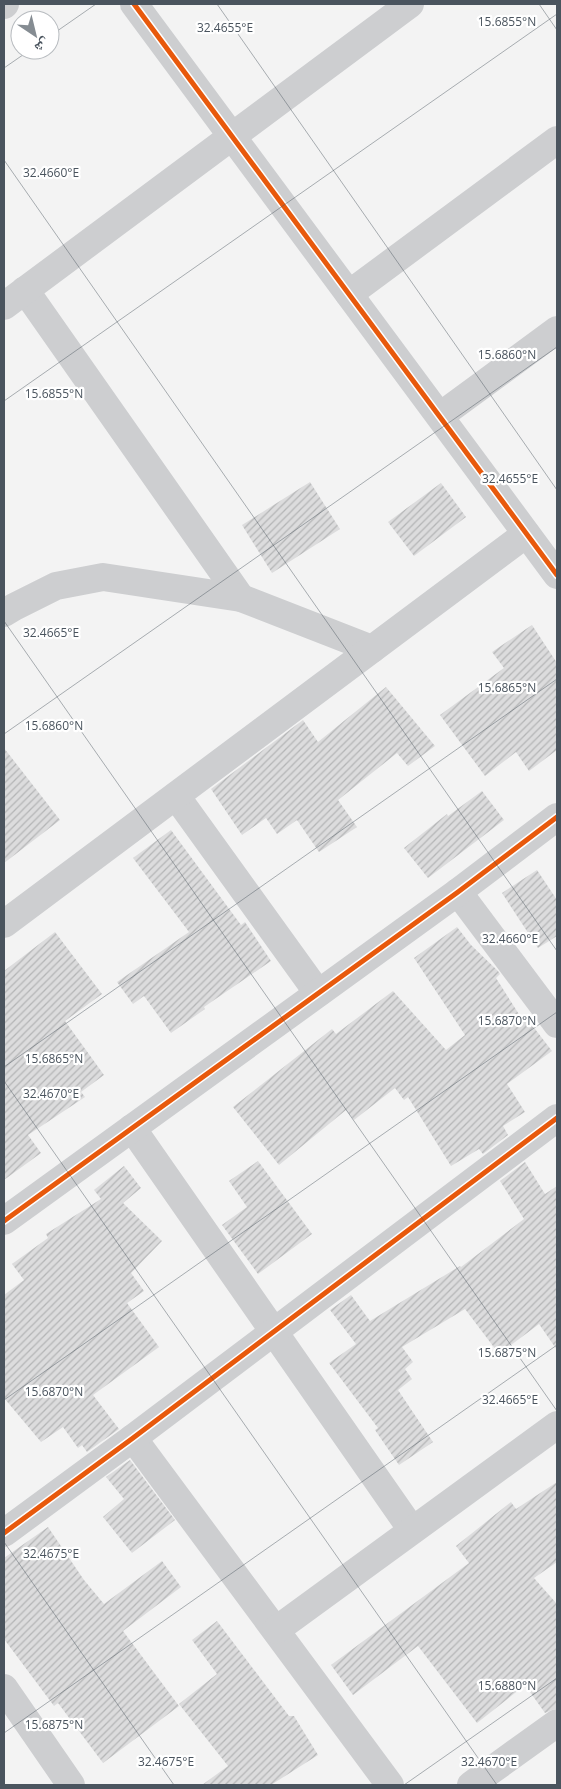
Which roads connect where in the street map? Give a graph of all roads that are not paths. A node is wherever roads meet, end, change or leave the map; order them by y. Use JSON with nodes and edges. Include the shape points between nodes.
{"nodes":[{"id":1,"x":134,"y":4,"type":"edge"},
{"id":2,"x":410,"y":4,"type":"edge"},
{"id":3,"x":232,"y":136,"type":"junction"},
{"id":4,"x":557,"y":140,"type":"edge"},
{"id":5,"x":25,"y":290,"type":"junction"},
{"id":6,"x":349,"y":294,"type":"junction"},
{"id":7,"x":4,"y":306,"type":"edge"},
{"id":8,"x":557,"y":330,"type":"edge"},
{"id":9,"x":440,"y":416,"type":"junction"},
{"id":10,"x":526,"y":534,"type":"junction"},
{"id":11,"x":557,"y":575,"type":"edge"},
{"id":12,"x":242,"y":598,"type":"junction"},
{"id":13,"x":4,"y":614,"type":"edge"},
{"id":14,"x":372,"y":649,"type":"junction"},
{"id":15,"x":176,"y":796,"type":"junction"},
{"id":16,"x":557,"y":817,"type":"edge"},
{"id":17,"x":458,"y":892,"type":"junction"},
{"id":18,"x":4,"y":924,"type":"edge"},
{"id":19,"x":318,"y":993,"type":"junction"},
{"id":20,"x":557,"y":1024,"type":"edge"},
{"id":21,"x":557,"y":1118,"type":"edge"},
{"id":22,"x":132,"y":1128,"type":"junction"},
{"id":23,"x":4,"y":1222,"type":"edge"},
{"id":24,"x":274,"y":1332,"type":"junction"},
{"id":25,"x":557,"y":1425,"type":"edge"},
{"id":26,"x":133,"y":1438,"type":"junction"},
{"id":27,"x":412,"y":1530,"type":"junction"},
{"id":28,"x":4,"y":1533,"type":"edge"},
{"id":29,"x":276,"y":1630,"type":"junction"},
{"id":30,"x":4,"y":1688,"type":"edge"},
{"id":31,"x":557,"y":1722,"type":"edge"},
{"id":32,"x":71,"y":1785,"type":"edge"},
{"id":33,"x":390,"y":1785,"type":"edge"},
{"id":34,"x":471,"y":1785,"type":"edge"}],
"edges":[{"from":1,"to":3,"type":"street"},
{"from":2,"to":3,"type":"street"},
{"from":3,"to":5,"type":"street"},
{"from":3,"to":6,"type":"street"},
{"from":4,"to":6,"type":"street"},
{"from":5,"to":7,"type":"street"},
{"from":5,"to":12,"type":"street"},
{"from":6,"to":9,"type":"street"},
{"from":8,"to":9,"type":"street"},
{"from":9,"to":10,"type":"street"},
{"from":10,"to":11,"type":"street"},
{"from":10,"to":14,"type":"street"},
{"from":12,"to":13,"type":"street","via":[[103,577],[56,586]]},
{"from":12,"to":14,"type":"street"},
{"from":14,"to":15,"type":"street"},
{"from":15,"to":18,"type":"street"},
{"from":15,"to":19,"type":"street"},
{"from":16,"to":17,"type":"street"},
{"from":17,"to":19,"type":"street"},
{"from":17,"to":20,"type":"street"},
{"from":19,"to":22,"type":"street"},
{"from":21,"to":24,"type":"street"},
{"from":22,"to":23,"type":"street"},
{"from":22,"to":24,"type":"street"},
{"from":24,"to":26,"type":"street"},
{"from":24,"to":27,"type":"street"},
{"from":25,"to":27,"type":"street"},
{"from":26,"to":28,"type":"street"},
{"from":26,"to":29,"type":"street"},
{"from":27,"to":29,"type":"street"},
{"from":29,"to":33,"type":"street"},
{"from":30,"to":32,"type":"street"},
{"from":31,"to":34,"type":"street"}]}
